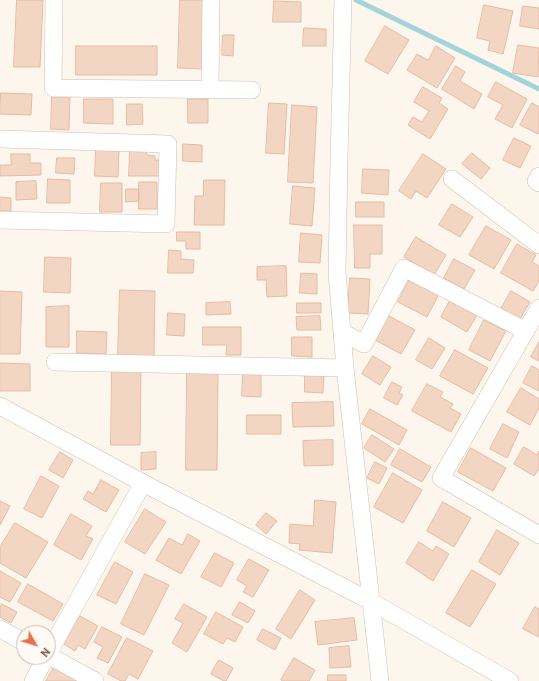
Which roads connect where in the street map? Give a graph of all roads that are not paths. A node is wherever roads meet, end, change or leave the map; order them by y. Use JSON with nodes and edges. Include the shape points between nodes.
{"nodes":[{"id":1,"x":54,"y":0,"type":"edge"},
{"id":2,"x":211,"y":0,"type":"edge"},
{"id":3,"x":343,"y":0,"type":"edge"},
{"id":4,"x":210,"y":89,"type":"junction"},
{"id":5,"x":252,"y":90,"type":"dead end"},
{"id":6,"x":0,"y":139,"type":"edge"},
{"id":7,"x":539,"y":176,"type":"edge"},
{"id":8,"x":452,"y":179,"type":"dead end"},
{"id":9,"x":539,"y":183,"type":"edge"},
{"id":10,"x":0,"y":220,"type":"edge"},
{"id":11,"x":539,"y":245,"type":"edge"},
{"id":12,"x":539,"y":308,"type":"edge"},
{"id":13,"x":526,"y":331,"type":"junction"},
{"id":14,"x":342,"y":332,"type":"junction"},
{"id":15,"x":55,"y":362,"type":"dead end"},
{"id":16,"x":345,"y":368,"type":"junction"},
{"id":17,"x":0,"y":406,"type":"edge"},
{"id":18,"x":143,"y":483,"type":"junction"},
{"id":19,"x":539,"y":534,"type":"edge"},
{"id":20,"x":372,"y":602,"type":"junction"},
{"id":21,"x":0,"y":629,"type":"edge"},
{"id":22,"x":16,"y":638,"type":"edge"},
{"id":23,"x":56,"y":641,"type":"edge"},
{"id":24,"x":56,"y":659,"type":"edge"},
{"id":25,"x":42,"y":665,"type":"edge"},
{"id":26,"x":33,"y":681,"type":"edge"},
{"id":27,"x":95,"y":681,"type":"edge"},
{"id":28,"x":380,"y":681,"type":"edge"},
{"id":29,"x":510,"y":681,"type":"edge"}],
"edges":[{"from":1,"to":4,"type":"street","via":[[53,88]]},
{"from":2,"to":4,"type":"street"},
{"from":3,"to":14,"type":"street","via":[[337,273]]},
{"from":4,"to":5,"type":"street"},
{"from":6,"to":10,"type":"street","via":[[168,144],[166,224]]},
{"from":7,"to":9,"type":"street","via":[[536,181]]},
{"from":8,"to":11,"type":"street"},
{"from":12,"to":13,"type":"street"},
{"from":13,"to":14,"type":"street","via":[[404,268],[364,344]]},
{"from":13,"to":19,"type":"street","via":[[442,478]]},
{"from":14,"to":16,"type":"street"},
{"from":15,"to":16,"type":"street"},
{"from":16,"to":20,"type":"street"},
{"from":17,"to":18,"type":"street"},
{"from":18,"to":20,"type":"street"},
{"from":18,"to":23,"type":"street"},
{"from":20,"to":28,"type":"street"},
{"from":20,"to":29,"type":"street"},
{"from":21,"to":22,"type":"street"},
{"from":24,"to":27,"type":"street"},
{"from":25,"to":26,"type":"street"}]}
